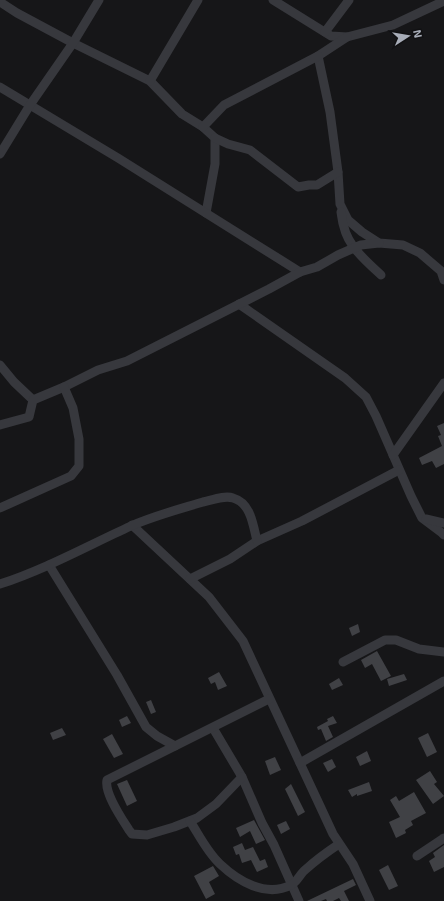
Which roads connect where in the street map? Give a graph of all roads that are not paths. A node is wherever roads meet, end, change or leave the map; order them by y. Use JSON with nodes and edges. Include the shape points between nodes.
{"nodes":[{"id":1,"x":99,"y":0,"type":"edge"},
{"id":2,"x":273,"y":0,"type":"edge"},
{"id":3,"x":349,"y":0,"type":"edge"},
{"id":4,"x":195,"y":1,"type":"edge"},
{"id":5,"x":444,"y":1,"type":"edge"},
{"id":6,"x":0,"y":2,"type":"edge"},
{"id":7,"x":288,"y":4,"type":"edge"},
{"id":8,"x":325,"y":32,"type":"junction"},
{"id":9,"x":347,"y":38,"type":"junction"},
{"id":10,"x":73,"y":43,"type":"junction"},
{"id":11,"x":318,"y":56,"type":"junction"},
{"id":12,"x":150,"y":81,"type":"junction"},
{"id":13,"x":0,"y":87,"type":"edge"},
{"id":14,"x":30,"y":105,"type":"junction"},
{"id":15,"x":203,"y":127,"type":"junction"},
{"id":16,"x":215,"y":138,"type":"junction"},
{"id":17,"x":0,"y":154,"type":"edge"},
{"id":18,"x":338,"y":172,"type":"junction"},
{"id":19,"x":340,"y":204,"type":"junction"},
{"id":20,"x":206,"y":213,"type":"junction"},
{"id":21,"x":379,"y":243,"type":"junction"},
{"id":22,"x":355,"y":247,"type":"junction"},
{"id":23,"x":300,"y":272,"type":"junction"},
{"id":24,"x":381,"y":275,"type":"dead end"},
{"id":25,"x":444,"y":280,"type":"edge"},
{"id":26,"x":239,"y":304,"type":"junction"},
{"id":27,"x":0,"y":366,"type":"edge"},
{"id":28,"x":444,"y":383,"type":"edge"},
{"id":29,"x":64,"y":387,"type":"junction"},
{"id":30,"x":33,"y":400,"type":"junction"},
{"id":31,"x":0,"y":425,"type":"edge"},
{"id":32,"x":393,"y":455,"type":"junction"},
{"id":33,"x":399,"y":470,"type":"junction"},
{"id":34,"x":0,"y":508,"type":"edge"},
{"id":35,"x":422,"y":518,"type":"junction"},
{"id":36,"x":444,"y":523,"type":"edge"},
{"id":37,"x":132,"y":525,"type":"junction"},
{"id":38,"x":444,"y":535,"type":"edge"},
{"id":39,"x":257,"y":540,"type":"junction"},
{"id":40,"x":49,"y":565,"type":"junction"},
{"id":41,"x":190,"y":579,"type":"junction"},
{"id":42,"x":0,"y":584,"type":"edge"},
{"id":43,"x":444,"y":652,"type":"edge"},
{"id":44,"x":343,"y":662,"type":"dead end"},
{"id":45,"x":444,"y":681,"type":"edge"},
{"id":46,"x":269,"y":699,"type":"junction"},
{"id":47,"x":213,"y":728,"type":"junction"},
{"id":48,"x":175,"y":746,"type":"junction"},
{"id":49,"x":300,"y":763,"type":"junction"},
{"id":50,"x":242,"y":777,"type":"junction"},
{"id":51,"x":190,"y":821,"type":"junction"},
{"id":52,"x":444,"y":838,"type":"edge"},
{"id":53,"x":339,"y":844,"type":"junction"},
{"id":54,"x":417,"y":856,"type":"dead end"},
{"id":55,"x":292,"y":885,"type":"junction"},
{"id":56,"x":299,"y":901,"type":"edge"},
{"id":57,"x":370,"y":901,"type":"edge"}],
"edges":[{"from":1,"to":10,"type":"street"},
{"from":2,"to":7,"type":"street"},
{"from":3,"to":8,"type":"street"},
{"from":4,"to":12,"type":"street"},
{"from":5,"to":9,"type":"street","via":[[393,25]]},
{"from":6,"to":10,"type":"street","via":[[17,14]]},
{"from":7,"to":8,"type":"street"},
{"from":8,"to":9,"type":"street","via":[[331,36]]},
{"from":9,"to":11,"type":"street"},
{"from":10,"to":12,"type":"street"},
{"from":10,"to":14,"type":"street"},
{"from":11,"to":15,"type":"street","via":[[224,105]]},
{"from":11,"to":18,"type":"street","via":[[330,112]]},
{"from":12,"to":15,"type":"street","via":[[182,114]]},
{"from":13,"to":14,"type":"street"},
{"from":14,"to":17,"type":"street"},
{"from":14,"to":20,"type":"street"},
{"from":15,"to":16,"type":"street"},
{"from":16,"to":18,"type":"street","via":[[250,150],[298,187],[317,185]]},
{"from":16,"to":20,"type":"street","via":[[215,164]]},
{"from":18,"to":19,"type":"street"},
{"from":19,"to":21,"type":"street","via":[[348,220]]},
{"from":19,"to":22,"type":"street","via":[[344,229]]},
{"from":20,"to":23,"type":"street"},
{"from":21,"to":22,"type":"street"},
{"from":21,"to":25,"type":"street","via":[[403,244],[420,253],[441,271]]},
{"from":22,"to":23,"type":"street","via":[[317,267]]},
{"from":22,"to":24,"type":"street"},
{"from":23,"to":26,"type":"street"},
{"from":26,"to":29,"type":"street","via":[[127,361],[98,370]]},
{"from":26,"to":32,"type":"street","via":[[345,378],[366,397]]},
{"from":27,"to":30,"type":"street"},
{"from":28,"to":32,"type":"street"},
{"from":29,"to":30,"type":"street"},
{"from":29,"to":34,"type":"street","via":[[73,408],[79,439],[79,466],[72,476]]},
{"from":30,"to":31,"type":"street","via":[[29,417]]},
{"from":32,"to":33,"type":"street"},
{"from":33,"to":35,"type":"street"},
{"from":33,"to":39,"type":"street","via":[[302,521]]},
{"from":35,"to":36,"type":"street"},
{"from":35,"to":38,"type":"street"},
{"from":37,"to":39,"type":"street","via":[[215,499],[232,497],[241,501],[249,511]]},
{"from":37,"to":40,"type":"street"},
{"from":37,"to":41,"type":"street"},
{"from":39,"to":41,"type":"street","via":[[230,559]]},
{"from":40,"to":42,"type":"street"},
{"from":40,"to":48,"type":"street","via":[[118,675],[146,727]]},
{"from":41,"to":46,"type":"street","via":[[209,597],[243,641]]},
{"from":43,"to":44,"type":"street","via":[[419,649],[396,640],[385,640]]},
{"from":45,"to":49,"type":"street"},
{"from":46,"to":47,"type":"street"},
{"from":46,"to":49,"type":"street"},
{"from":47,"to":48,"type":"street"},
{"from":47,"to":50,"type":"street"},
{"from":48,"to":51,"type":"street","via":[[107,780],[106,785],[132,834],[147,835]]},
{"from":49,"to":53,"type":"street"},
{"from":50,"to":51,"type":"street","via":[[216,804]]},
{"from":50,"to":55,"type":"street"},
{"from":51,"to":55,"type":"street","via":[[219,863],[239,878],[259,889],[280,889]]},
{"from":52,"to":54,"type":"street"},
{"from":53,"to":55,"type":"street","via":[[311,864]]},
{"from":53,"to":57,"type":"street","via":[[353,864]]},
{"from":55,"to":56,"type":"street"}]}
